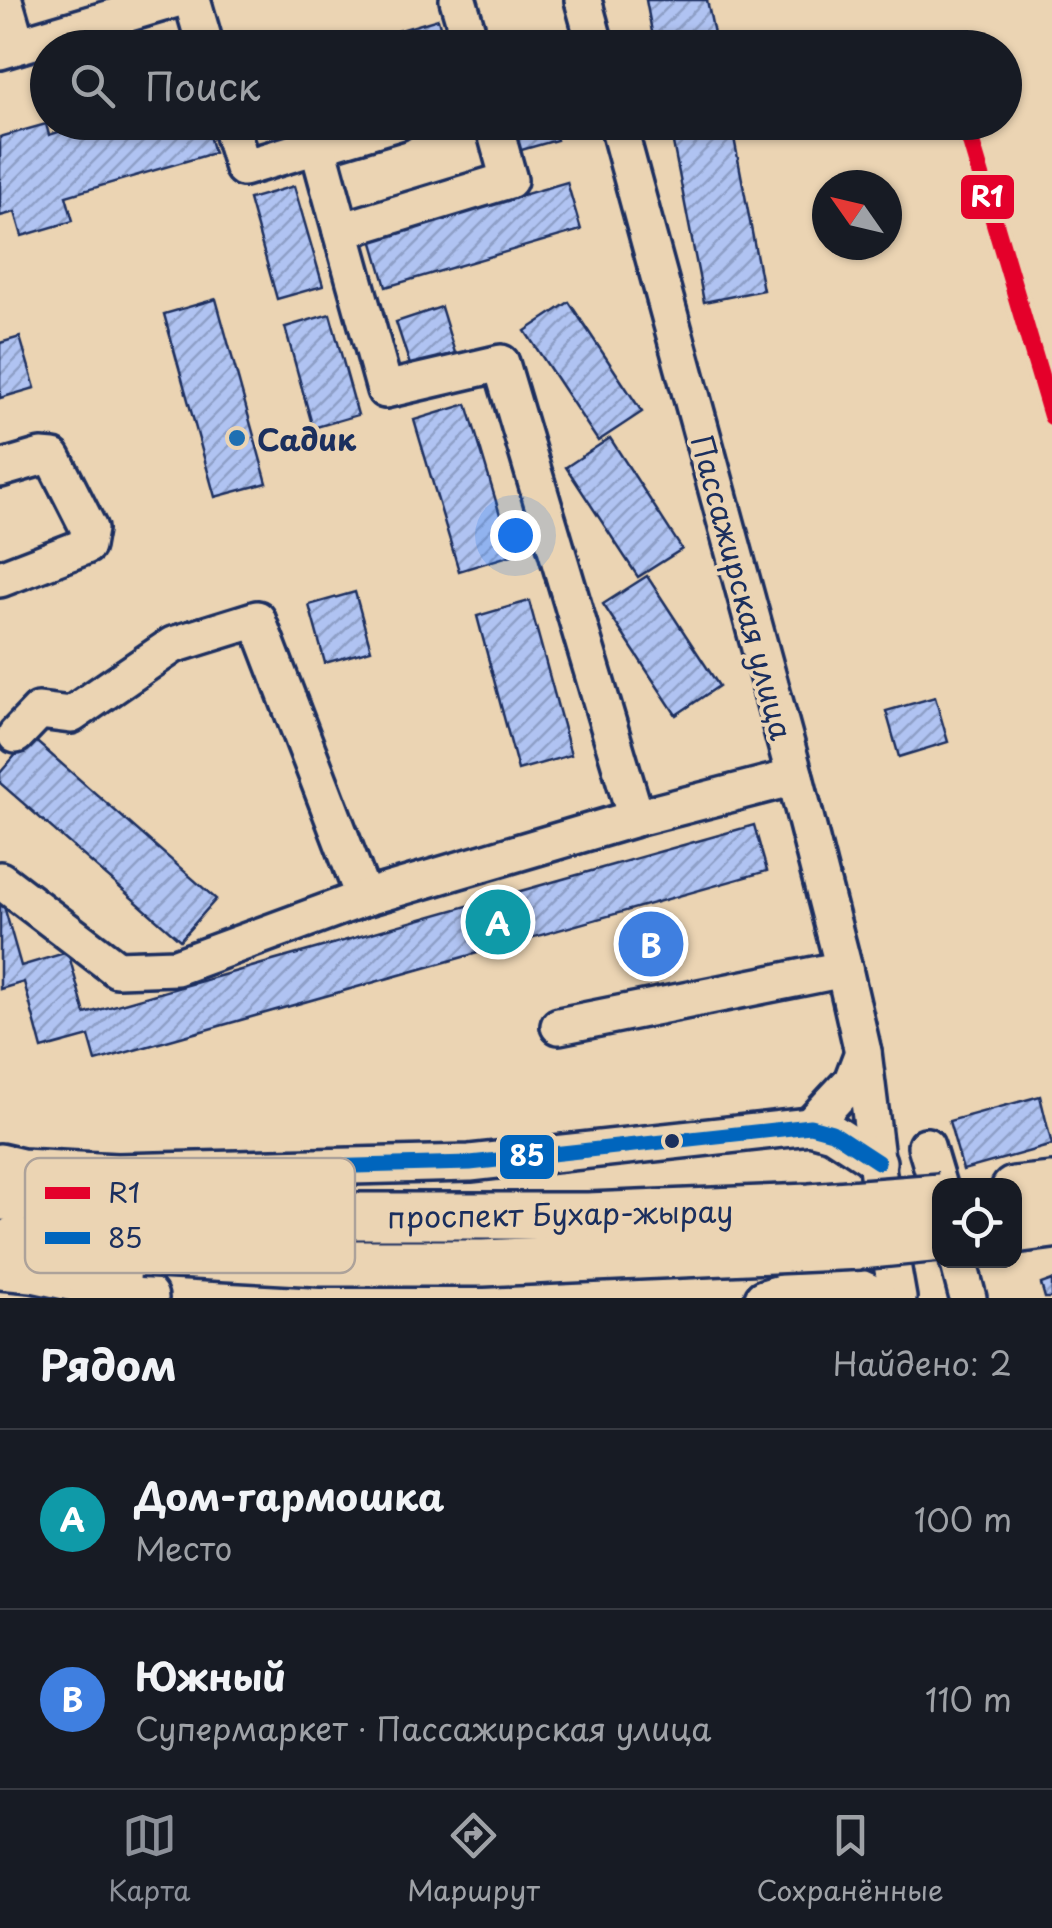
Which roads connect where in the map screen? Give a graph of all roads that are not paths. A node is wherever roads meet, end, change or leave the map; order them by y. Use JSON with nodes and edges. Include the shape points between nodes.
{"nodes":[{"id":1,"x":4,"y":0,"type":"edge"},
{"id":2,"x":173,"y":0,"type":"edge"},
{"id":3,"x":192,"y":0,"type":"edge"},
{"id":4,"x":458,"y":0,"type":"edge"},
{"id":5,"x":584,"y":0,"type":"edge"},
{"id":6,"x":70,"y":30,"type":"edge"},
{"id":7,"x":201,"y":30,"type":"edge"},
{"id":8,"x":467,"y":30,"type":"edge"},
{"id":9,"x":592,"y":30,"type":"edge"},
{"id":10,"x":9,"y":48,"type":"edge"},
{"id":11,"x":234,"y":140,"type":"edge"},
{"id":12,"x":340,"y":140,"type":"edge"},
{"id":13,"x":498,"y":140,"type":"edge"},
{"id":14,"x":622,"y":140,"type":"edge"},
{"id":15,"x":318,"y":147,"type":"junction"},
{"id":16,"x":341,"y":231,"type":"junction"},
{"id":17,"x":0,"y":469,"type":"edge"},
{"id":18,"x":0,"y":579,"type":"edge"},
{"id":19,"x":5,"y":735,"type":"edge"},
{"id":20,"x":795,"y":777,"type":"junction"},
{"id":21,"x":636,"y":818,"type":"junction"},
{"id":22,"x":0,"y":880,"type":"edge"},
{"id":23,"x":364,"y":898,"type":"junction"},
{"id":24,"x":844,"y":969,"type":"junction"},
{"id":25,"x":558,"y":1026,"type":"dead end"},
{"id":26,"x":863,"y":1052,"type":"junction"},
{"id":27,"x":810,"y":1126,"type":"junction"},
{"id":28,"x":926,"y":1146,"type":"dead end"},
{"id":29,"x":878,"y":1162,"type":"junction"},
{"id":30,"x":355,"y":1171,"type":"edge"},
{"id":31,"x":935,"y":1178,"type":"edge"},
{"id":32,"x":1052,"y":1186,"type":"edge"},
{"id":33,"x":1022,"y":1189,"type":"edge"},
{"id":34,"x":932,"y":1196,"type":"edge"},
{"id":35,"x":882,"y":1208,"type":"junction"},
{"id":36,"x":355,"y":1216,"type":"edge"},
{"id":37,"x":932,"y":1218,"type":"edge"},
{"id":38,"x":2,"y":1219,"type":"edge"},
{"id":39,"x":1052,"y":1226,"type":"edge"},
{"id":40,"x":1022,"y":1229,"type":"edge"},
{"id":41,"x":25,"y":1232,"type":"edge"},
{"id":42,"x":932,"y":1239,"type":"edge"},
{"id":43,"x":355,"y":1263,"type":"edge"},
{"id":44,"x":960,"y":1268,"type":"edge"},
{"id":45,"x":98,"y":1273,"type":"edge"},
{"id":46,"x":833,"y":1280,"type":"junction"},
{"id":47,"x":143,"y":1298,"type":"edge"},
{"id":48,"x":763,"y":1298,"type":"edge"},
{"id":49,"x":879,"y":1298,"type":"edge"},
{"id":50,"x":898,"y":1298,"type":"edge"},
{"id":51,"x":968,"y":1298,"type":"edge"}],
"edges":[{"from":1,"to":10,"type":"street"},
{"from":2,"to":6,"type":"street"},
{"from":3,"to":7,"type":"street"},
{"from":4,"to":8,"type":"street"},
{"from":5,"to":9,"type":"street"},
{"from":11,"to":15,"type":"street","via":[[243,168]]},
{"from":12,"to":15,"type":"street"},
{"from":13,"to":16,"type":"street","via":[[508,180]]},
{"from":14,"to":20,"type":"street","name":"Пассажирская улица"},
{"from":15,"to":16,"type":"street"},
{"from":16,"to":21,"type":"street","via":[[386,390],[501,363]]},
{"from":17,"to":18,"type":"street","via":[[53,458],[89,529],[86,546]]},
{"from":19,"to":23,"type":"street","via":[[38,711],[71,715],[173,645],[257,619]]},
{"from":20,"to":21,"type":"street"},
{"from":20,"to":24,"type":"street","name":"Пассажирская улица"},
{"from":21,"to":23,"type":"street"},
{"from":22,"to":23,"type":"street","via":[[117,969],[176,966]]},
{"from":24,"to":25,"type":"street"},
{"from":24,"to":26,"type":"street","name":"Пассажирская улица"},
{"from":26,"to":27,"type":"street","via":[[852,1081]]},
{"from":26,"to":29,"type":"street","name":"Пассажирская улица"},
{"from":27,"to":29,"type":"street"},
{"from":27,"to":30,"type":"street"},
{"from":28,"to":31,"type":"street"},
{"from":29,"to":35,"type":"street","name":"Пассажирская улица"},
{"from":32,"to":33,"type":"main road"},
{"from":34,"to":36,"type":"main road","name":"проспект Бухар-жырау","bridge":true,"via":[[588,1216]]},
{"from":35,"to":37,"type":"street"},
{"from":35,"to":46,"type":"street","via":[[853,1261]]},
{"from":35,"to":50,"type":"street","name":"Пассажирская улица"},
{"from":38,"to":41,"type":"main road"},
{"from":39,"to":40,"type":"main road"},
{"from":42,"to":43,"type":"main road","name":"проспект Бухар-жырау","bridge":true,"via":[[482,1264]]},
{"from":44,"to":51,"type":"street"},
{"from":45,"to":47,"type":"main road"},
{"from":46,"to":48,"type":"street"},
{"from":46,"to":49,"type":"street","via":[[857,1284]]}]}
